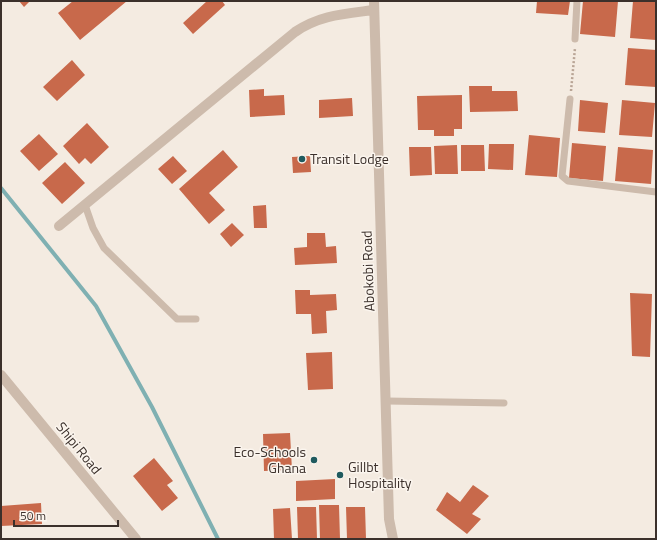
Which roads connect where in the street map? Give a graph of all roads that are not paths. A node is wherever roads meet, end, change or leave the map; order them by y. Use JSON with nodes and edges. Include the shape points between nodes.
{"nodes":[{"id":1,"x":577,"y":1,"type":"edge"},
{"id":2,"x":374,"y":6,"type":"edge"},
{"id":3,"x":575,"y":38,"type":"road end"},
{"id":4,"x":570,"y":99,"type":"road end"},
{"id":5,"x":656,"y":187,"type":"edge"},
{"id":6,"x":656,"y":192,"type":"edge"},
{"id":7,"x":85,"y":205,"type":"junction"},
{"id":8,"x":59,"y":226,"type":"dead end"},
{"id":9,"x":196,"y":319,"type":"dead end"},
{"id":10,"x":1,"y":375,"type":"edge"},
{"id":11,"x":387,"y":401,"type":"junction"},
{"id":12,"x":504,"y":403,"type":"dead end"},
{"id":13,"x":136,"y":539,"type":"edge"},
{"id":14,"x":393,"y":539,"type":"edge"}],
"edges":[{"from":1,"to":3,"type":"lane"},
{"from":2,"to":7,"type":"street","via":[[326,17],[309,23],[295,32]]},
{"from":2,"to":11,"type":"street","name":"Abokobi Road"},
{"from":4,"to":6,"type":"lane","via":[[562,176],[568,181]]},
{"from":5,"to":6,"type":"lane"},
{"from":7,"to":8,"type":"street"},
{"from":7,"to":9,"type":"lane","via":[[104,248],[177,319]]},
{"from":10,"to":13,"type":"street","name":"Shipi Road"},
{"from":11,"to":12,"type":"lane"},
{"from":11,"to":14,"type":"street","name":"Abokobi Road","via":[[390,519]]}]}
